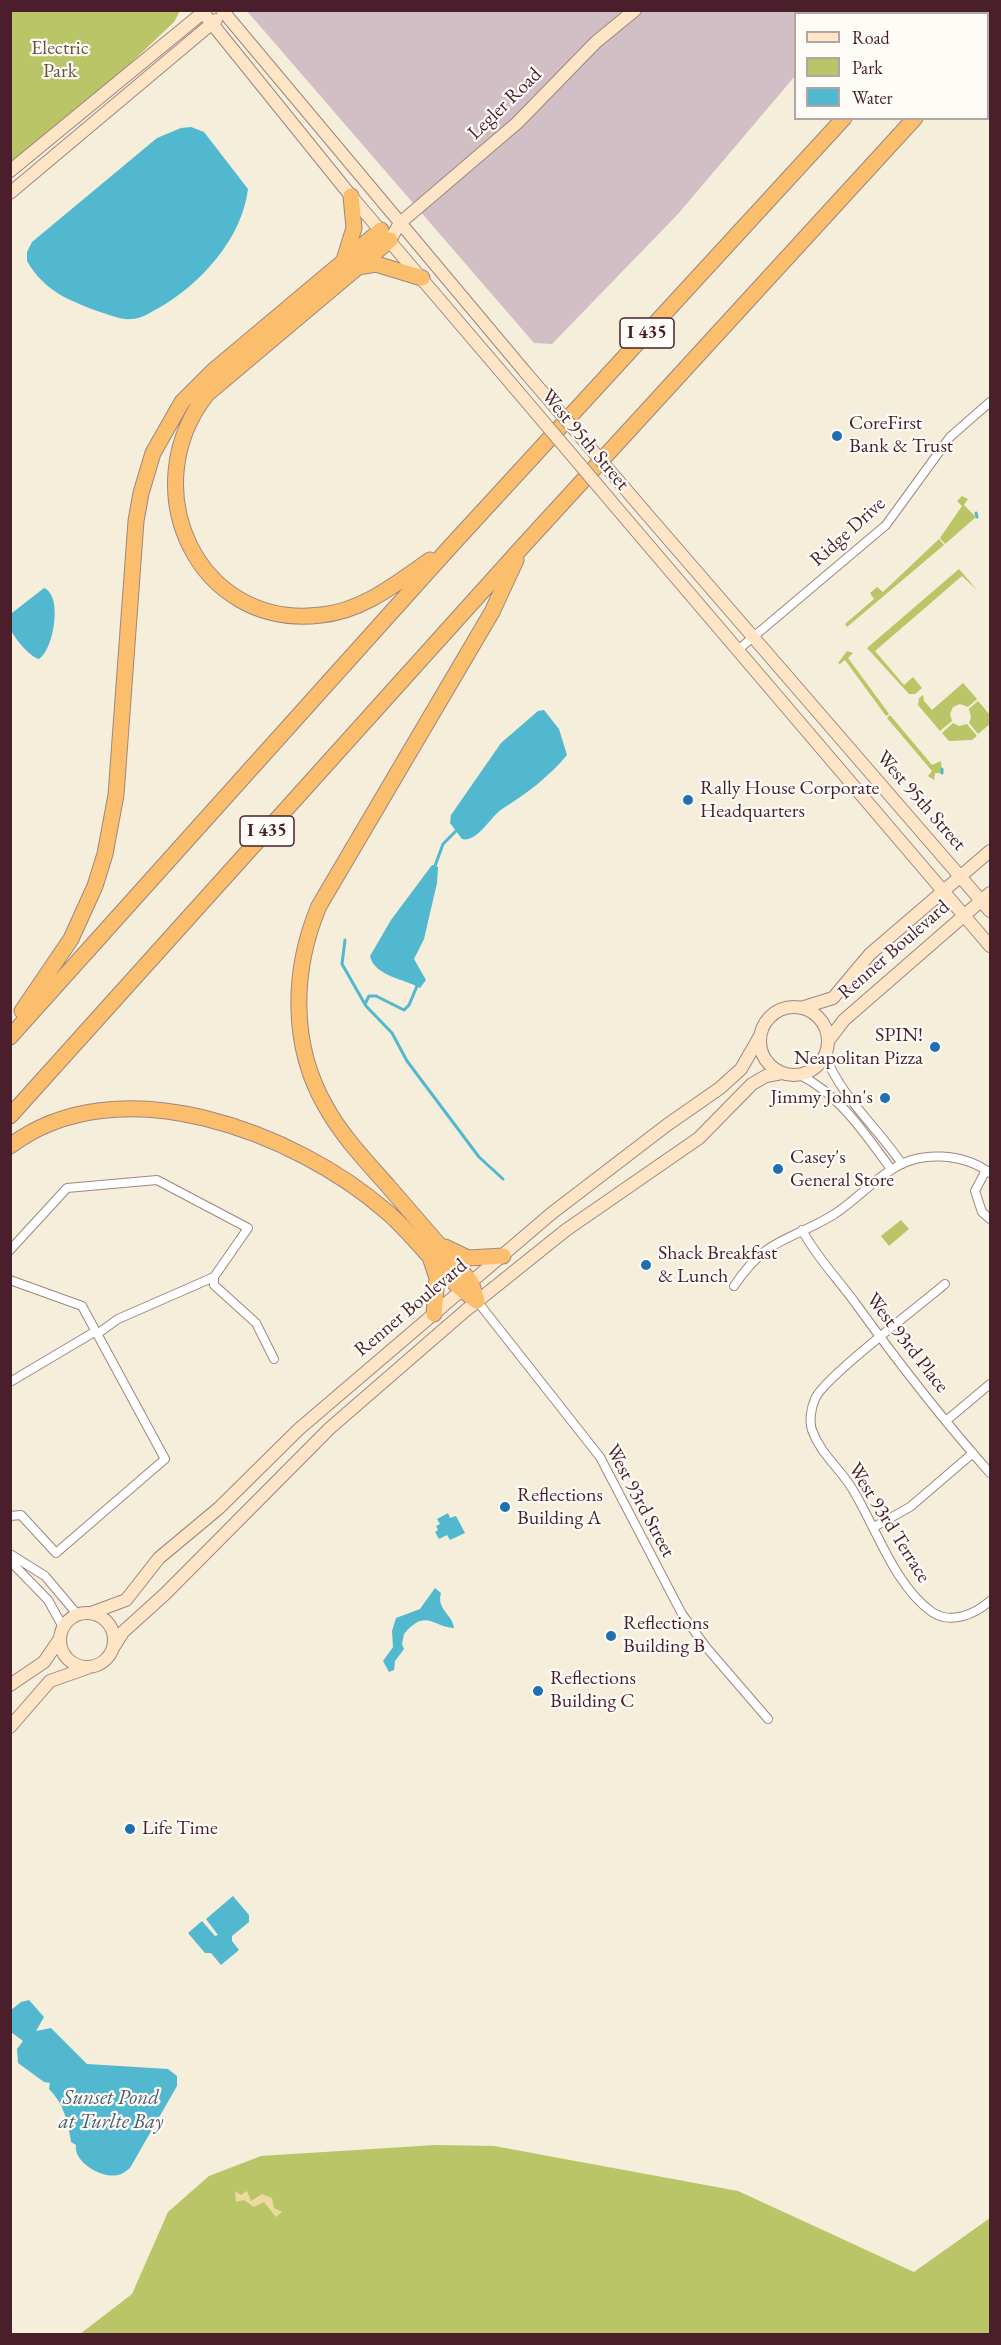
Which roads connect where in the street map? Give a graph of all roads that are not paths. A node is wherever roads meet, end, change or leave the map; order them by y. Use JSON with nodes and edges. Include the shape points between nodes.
{"nodes":[{"id":1,"x":635,"y":10,"type":"edge"},
{"id":2,"x":203,"y":11,"type":"edge"},
{"id":3,"x":225,"y":11,"type":"edge"},
{"id":4,"x":212,"y":23,"type":"junction"},
{"id":5,"x":842,"y":120,"type":"edge"},
{"id":6,"x":913,"y":120,"type":"edge"},
{"id":7,"x":61,"y":129,"type":"junction"},
{"id":8,"x":71,"y":141,"type":"junction"},
{"id":9,"x":10,"y":171,"type":"edge"},
{"id":10,"x":10,"y":193,"type":"edge"},
{"id":11,"x":351,"y":196,"type":"junction"},
{"id":12,"x":400,"y":223,"type":"junction"},
{"id":13,"x":385,"y":235,"type":"junction"},
{"id":14,"x":351,"y":264,"type":"junction"},
{"id":15,"x":422,"y":279,"type":"junction"},
{"id":16,"x":990,"y":402,"type":"edge"},
{"id":17,"x":523,"y":546,"type":"junction"},
{"id":18,"x":450,"y":547,"type":"junction"},
{"id":19,"x":754,"y":636,"type":"junction"},
{"id":20,"x":739,"y":649,"type":"junction"},
{"id":21,"x":990,"y":851,"type":"edge"},
{"id":22,"x":961,"y":876,"type":"junction"},
{"id":23,"x":943,"y":891,"type":"junction"},
{"id":24,"x":986,"y":897,"type":"edge"},
{"id":25,"x":990,"y":911,"type":"edge"},
{"id":26,"x":965,"y":915,"type":"junction"},
{"id":27,"x":990,"y":946,"type":"edge"},
{"id":28,"x":801,"y":1008,"type":"junction"},
{"id":29,"x":10,"y":1023,"type":"edge"},
{"id":30,"x":760,"y":1036,"type":"junction"},
{"id":31,"x":10,"y":1037,"type":"edge"},
{"id":32,"x":828,"y":1041,"type":"junction"},
{"id":33,"x":825,"y":1056,"type":"junction"},
{"id":34,"x":782,"y":1073,"type":"junction"},
{"id":35,"x":800,"y":1074,"type":"junction"},
{"id":36,"x":10,"y":1116,"type":"edge"},
{"id":37,"x":10,"y":1146,"type":"edge"},
{"id":38,"x":902,"y":1164,"type":"junction"},
{"id":39,"x":891,"y":1169,"type":"junction"},
{"id":40,"x":988,"y":1172,"type":"edge"},
{"id":41,"x":990,"y":1219,"type":"edge"},
{"id":42,"x":802,"y":1230,"type":"junction"},
{"id":43,"x":434,"y":1240,"type":"junction"},
{"id":44,"x":10,"y":1250,"type":"edge"},
{"id":45,"x":429,"y":1255,"type":"junction"},
{"id":46,"x":502,"y":1256,"type":"junction"},
{"id":47,"x":214,"y":1277,"type":"junction"},
{"id":48,"x":10,"y":1280,"type":"edge"},
{"id":49,"x":945,"y":1284,"type":"dead end"},
{"id":50,"x":734,"y":1286,"type":"dead end"},
{"id":51,"x":466,"y":1287,"type":"junction"},
{"id":52,"x":477,"y":1301,"type":"junction"},
{"id":53,"x":434,"y":1314,"type":"junction"},
{"id":54,"x":96,"y":1333,"type":"junction"},
{"id":55,"x":879,"y":1339,"type":"junction"},
{"id":56,"x":274,"y":1359,"type":"dead end"},
{"id":57,"x":10,"y":1382,"type":"edge"},
{"id":58,"x":990,"y":1384,"type":"edge"},
{"id":59,"x":948,"y":1420,"type":"junction"},
{"id":60,"x":973,"y":1453,"type":"junction"},
{"id":61,"x":990,"y":1473,"type":"edge"},
{"id":62,"x":10,"y":1516,"type":"edge"},
{"id":63,"x":874,"y":1527,"type":"junction"},
{"id":64,"x":10,"y":1554,"type":"edge"},
{"id":65,"x":10,"y":1561,"type":"edge"},
{"id":66,"x":990,"y":1601,"type":"edge"},
{"id":67,"x":91,"y":1613,"type":"junction"},
{"id":68,"x":77,"y":1614,"type":"junction"},
{"id":69,"x":63,"y":1627,"type":"junction"},
{"id":70,"x":59,"y":1640,"type":"junction"},
{"id":71,"x":114,"y":1648,"type":"junction"},
{"id":72,"x":87,"y":1668,"type":"junction"},
{"id":73,"x":10,"y":1685,"type":"edge"},
{"id":74,"x":768,"y":1719,"type":"dead end"},
{"id":75,"x":10,"y":1727,"type":"edge"}],
"edges":[{"from":1,"to":12,"type":"main road","name":"Legler Road","via":[[596,42],[517,123]]},
{"from":2,"to":4,"type":"main road","name":"West 95th Street"},
{"from":2,"to":7,"type":"main road"},
{"from":3,"to":4,"type":"main road"},
{"from":3,"to":12,"type":"main road","name":"West 95th Street"},
{"from":4,"to":8,"type":"main road"},
{"from":4,"to":11,"type":"main road","name":"West 95th Street"},
{"from":5,"to":18,"type":"highway","number":"I 435"},
{"from":6,"to":17,"type":"highway","number":"I 435"},
{"from":7,"to":8,"type":"main road"},
{"from":7,"to":9,"type":"main road"},
{"from":8,"to":10,"type":"main road"},
{"from":11,"to":13,"type":"main road","name":"West 95th Street"},
{"from":11,"to":14,"type":"highway"},
{"from":12,"to":13,"type":"main road","name":"Legler Road"},
{"from":12,"to":19,"type":"main road","name":"West 95th Street","bridge":true},
{"from":13,"to":14,"type":"highway"},
{"from":13,"to":15,"type":"main road","name":"West 95th Street"},
{"from":14,"to":15,"type":"highway","via":[[376,264]]},
{"from":14,"to":18,"type":"highway","via":[[195,409],[176,462],[174,497],[181,527],[193,554],[223,587],[247,603],[293,616],[324,615],[364,602]]},
{"from":14,"to":29,"type":"highway","via":[[196,387],[170,420],[153,453],[136,521],[116,795],[105,854],[70,939],[30,1002]]},
{"from":15,"to":20,"type":"main road","name":"West 95th Street","bridge":true},
{"from":16,"to":19,"type":"street","name":"Ridge Drive","via":[[950,437],[886,525]]},
{"from":17,"to":36,"type":"highway","number":"I 435"},
{"from":17,"to":43,"type":"highway","via":[[492,612],[320,906],[310,928],[299,981],[303,1046],[326,1108]]},
{"from":18,"to":31,"type":"highway","number":"I 435"},
{"from":19,"to":20,"type":"street","name":"Ridge Drive"},
{"from":19,"to":22,"type":"main road","name":"West 95th Street"},
{"from":20,"to":23,"type":"main road","name":"West 95th Street"},
{"from":21,"to":22,"type":"main road","name":"Renner Boulevard"},
{"from":22,"to":23,"type":"main road","name":"Renner Boulevard"},
{"from":22,"to":24,"type":"main road","name":"West 95th Street"},
{"from":23,"to":26,"type":"main road","name":"West 95th Street"},
{"from":23,"to":28,"type":"main road","name":"Renner Boulevard","via":[[870,954],[833,998]]},
{"from":24,"to":25,"type":"main road","name":"West 95th Street"},
{"from":24,"to":26,"type":"main road","name":"Renner Boulevard"},
{"from":26,"to":27,"type":"main road","name":"West 95th Street"},
{"from":26,"to":32,"type":"main road","name":"Renner Boulevard","via":[[844,1020]]},
{"from":28,"to":30,"type":"main road","via":[[778,1011],[766,1021]]},
{"from":28,"to":32,"type":"main road","via":[[821,1021]]},
{"from":30,"to":34,"type":"main road","via":[[765,1059]]},
{"from":30,"to":46,"type":"main road","name":"Renner Boulevard","via":[[741,1069],[720,1088],[561,1206]]},
{"from":32,"to":33,"type":"main road"},
{"from":33,"to":35,"type":"main road","via":[[816,1067]]},
{"from":33,"to":38,"type":"street","via":[[837,1082]]},
{"from":34,"to":35,"type":"main road"},
{"from":34,"to":52,"type":"main road","name":"Renner Boulevard","via":[[752,1084],[699,1138],[566,1230]]},
{"from":35,"to":39,"type":"street","via":[[829,1092]]},
{"from":37,"to":45,"type":"highway","via":[[50,1123],[110,1109],[150,1110],[224,1124],[299,1153],[334,1173],[387,1212]]},
{"from":38,"to":39,"type":"street"},
{"from":38,"to":40,"type":"street","via":[[928,1157],[950,1157],[972,1162]]},
{"from":39,"to":42,"type":"street","via":[[847,1206]]},
{"from":40,"to":41,"type":"street","via":[[975,1191],[982,1212]]},
{"from":42,"to":50,"type":"street","via":[[766,1249]]},
{"from":42,"to":55,"type":"street","name":"West 93rd Place"},
{"from":43,"to":46,"type":"highway","via":[[468,1258]]},
{"from":43,"to":51,"type":"highway"},
{"from":44,"to":47,"type":"street","via":[[67,1188],[157,1180],[248,1228]]},
{"from":45,"to":51,"type":"highway"},
{"from":45,"to":53,"type":"highway","via":[[437,1278]]},
{"from":46,"to":51,"type":"main road","name":"Renner Boulevard"},
{"from":47,"to":54,"type":"street","via":[[118,1319]]},
{"from":47,"to":56,"type":"street","via":[[214,1285],[256,1323]]},
{"from":48,"to":54,"type":"street","via":[[82,1306]]},
{"from":49,"to":55,"type":"street"},
{"from":51,"to":52,"type":"highway"},
{"from":51,"to":53,"type":"main road","name":"Renner Boulevard"},
{"from":52,"to":71,"type":"main road","name":"Renner Boulevard","via":[[330,1428],[123,1632]]},
{"from":52,"to":74,"type":"street","name":"West 93rd Street","via":[[600,1457],[682,1614]]},
{"from":53,"to":67,"type":"main road","name":"Renner Boulevard","via":[[299,1429],[219,1508],[174,1544],[126,1600]]},
{"from":54,"to":57,"type":"street"},
{"from":54,"to":62,"type":"street","via":[[165,1459],[56,1553],[21,1515]]},
{"from":55,"to":59,"type":"street","name":"West 93rd Place"},
{"from":55,"to":63,"type":"street","name":"West 93rd Terrace","via":[[815,1397],[811,1416],[811,1427],[821,1451],[851,1487]]},
{"from":58,"to":59,"type":"street"},
{"from":59,"to":60,"type":"street","name":"West 93rd Place"},
{"from":60,"to":61,"type":"street","name":"West 93rd Place"},
{"from":60,"to":63,"type":"street","via":[[910,1507]]},
{"from":63,"to":66,"type":"street","name":"West 93rd Terrace","via":[[915,1596],[933,1612],[954,1618],[966,1616]]},
{"from":64,"to":68,"type":"street","via":[[45,1576]]},
{"from":65,"to":69,"type":"street","via":[[44,1595]]},
{"from":67,"to":68,"type":"main road"},
{"from":67,"to":71,"type":"main road","via":[[109,1624]]},
{"from":68,"to":69,"type":"main road"},
{"from":69,"to":70,"type":"main road"},
{"from":70,"to":72,"type":"main road","via":[[66,1658]]},
{"from":70,"to":73,"type":"main road","via":[[44,1662]]},
{"from":71,"to":72,"type":"main road","via":[[102,1664]]},
{"from":72,"to":75,"type":"main road","via":[[51,1681]]}]}
